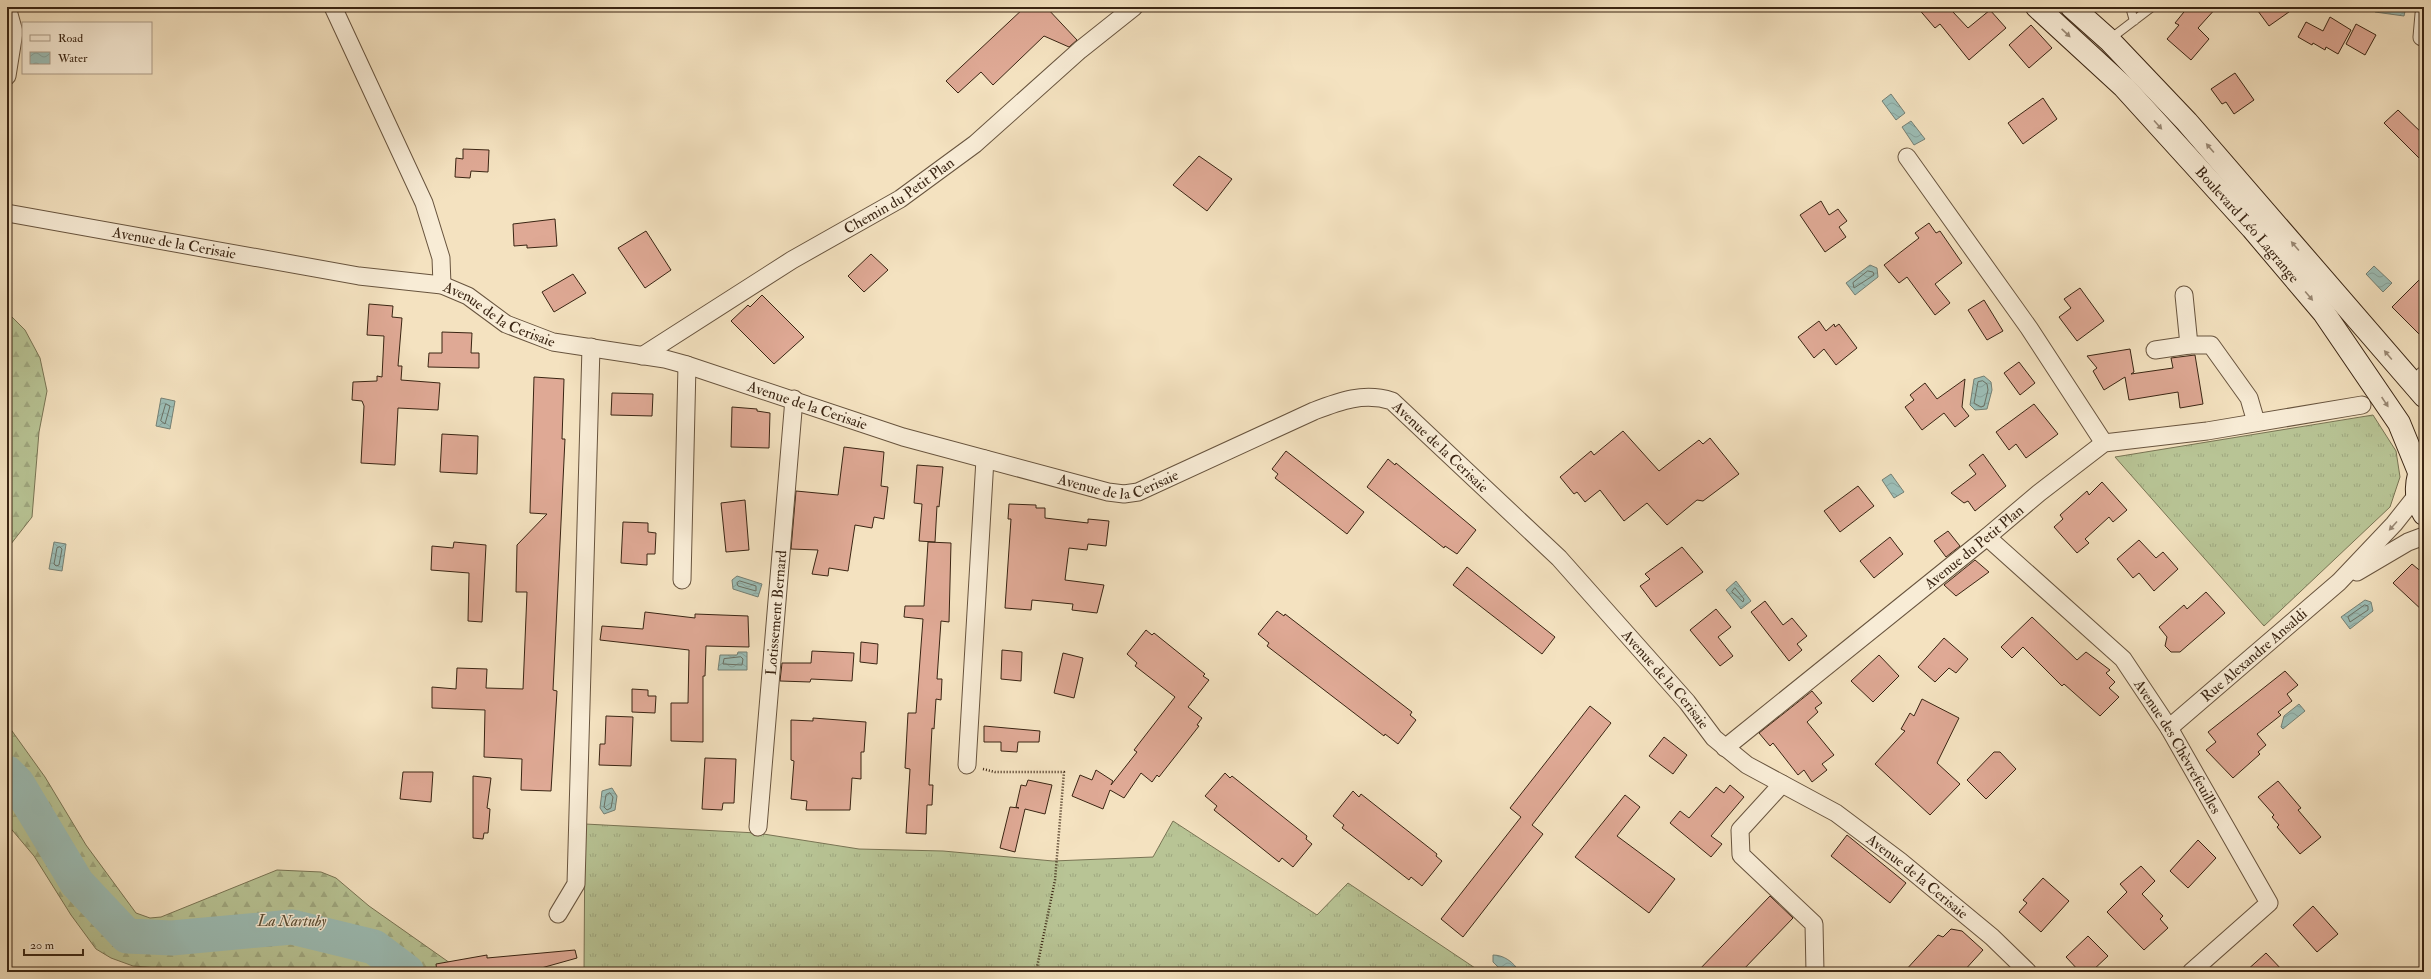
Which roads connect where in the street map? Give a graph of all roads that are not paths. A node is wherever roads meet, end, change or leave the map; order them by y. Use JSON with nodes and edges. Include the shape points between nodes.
{"nodes":[{"id":1,"x":7,"y":7,"type":"edge"},
{"id":2,"x":333,"y":7,"type":"edge"},
{"id":3,"x":1134,"y":7,"type":"edge"},
{"id":4,"x":2037,"y":7,"type":"edge"},
{"id":5,"x":2072,"y":7,"type":"edge"},
{"id":6,"x":2130,"y":7,"type":"edge"},
{"id":7,"x":2152,"y":7,"type":"edge"},
{"id":8,"x":2424,"y":14,"type":"edge"},
{"id":9,"x":2134,"y":21,"type":"junction"},
{"id":10,"x":2424,"y":38,"type":"edge"},
{"id":11,"x":2109,"y":40,"type":"junction"},
{"id":12,"x":7,"y":76,"type":"edge"},
{"id":13,"x":1907,"y":157,"type":"dead end"},
{"id":14,"x":7,"y":213,"type":"edge"},
{"id":15,"x":442,"y":285,"type":"junction"},
{"id":16,"x":2184,"y":295,"type":"dead end"},
{"id":17,"x":2189,"y":345,"type":"junction"},
{"id":18,"x":591,"y":347,"type":"junction"},
{"id":19,"x":2155,"y":350,"type":"dead end"},
{"id":20,"x":642,"y":356,"type":"junction"},
{"id":21,"x":687,"y":365,"type":"junction"},
{"id":22,"x":2420,"y":386,"type":"edge"},
{"id":23,"x":794,"y":399,"type":"junction"},
{"id":24,"x":2362,"y":405,"type":"dead end"},
{"id":25,"x":2256,"y":422,"type":"junction"},
{"id":26,"x":2104,"y":443,"type":"junction"},
{"id":27,"x":985,"y":459,"type":"junction"},
{"id":28,"x":2422,"y":468,"type":"edge"},
{"id":29,"x":2420,"y":505,"type":"edge"},
{"id":30,"x":2424,"y":536,"type":"edge"},
{"id":31,"x":1987,"y":537,"type":"junction"},
{"id":32,"x":682,"y":580,"type":"dead end"},
{"id":33,"x":2339,"y":582,"type":"junction"},
{"id":34,"x":2169,"y":728,"type":"junction"},
{"id":35,"x":1725,"y":748,"type":"junction"},
{"id":36,"x":967,"y":765,"type":"road end"},
{"id":37,"x":1782,"y":784,"type":"junction"},
{"id":38,"x":758,"y":827,"type":"dead end"},
{"id":39,"x":558,"y":914,"type":"dead end"},
{"id":40,"x":1815,"y":972,"type":"edge"},
{"id":41,"x":2028,"y":972,"type":"edge"},
{"id":42,"x":2190,"y":972,"type":"edge"}],
"edges":[{"from":1,"to":12,"type":"street","via":[[14,32]]},
{"from":2,"to":15,"type":"street","via":[[424,203],[441,258]]},
{"from":3,"to":20,"type":"street","name":"Chemin du Petit Plan","via":[[1080,50],[975,144],[900,199],[792,260]]},
{"from":4,"to":28,"type":"main road","name":"Boulevard Léo Lagrange","one_way":true,"via":[[2124,87],[2252,228],[2324,313],[2399,423]]},
{"from":5,"to":11,"type":"main road","name":"Boulevard Léo Lagrange"},
{"from":6,"to":9,"type":"lane"},
{"from":7,"to":9,"type":"lane"},
{"from":8,"to":10,"type":"street"},
{"from":9,"to":11,"type":"lane"},
{"from":22,"to":11,"type":"main road","name":"Boulevard Léo Lagrange","one_way":true,"via":[[2187,122]]},
{"from":13,"to":26,"type":"street","via":[[2029,328]]},
{"from":14,"to":15,"type":"street","name":"Avenue de la Cerisaie","via":[[359,276]]},
{"from":15,"to":18,"type":"street","name":"Avenue de la Cerisaie","via":[[468,296],[506,324],[553,342]]},
{"from":16,"to":17,"type":"street"},
{"from":17,"to":19,"type":"street"},
{"from":17,"to":25,"type":"street","via":[[2211,345],[2249,398]]},
{"from":18,"to":20,"type":"street","name":"Avenue de la Cerisaie"},
{"from":18,"to":39,"type":"street","via":[[576,884]]},
{"from":20,"to":21,"type":"street","name":"Avenue de la Cerisaie"},
{"from":21,"to":23,"type":"street","name":"Avenue de la Cerisaie"},
{"from":21,"to":32,"type":"street"},
{"from":23,"to":27,"type":"street","name":"Avenue de la Cerisaie","via":[[903,437]]},
{"from":23,"to":38,"type":"street","name":"Lotissement Bernard"},
{"from":24,"to":25,"type":"street"},
{"from":25,"to":26,"type":"street","via":[[2207,431]]},
{"from":26,"to":31,"type":"street","name":"Avenue du Petit Plan","via":[[2039,492]]},
{"from":27,"to":35,"type":"street","name":"Avenue de la Cerisaie","via":[[1124,494],[1138,492],[1343,400],[1378,396],[1392,401],[1559,558]]},
{"from":27,"to":36,"type":"street"},
{"from":28,"to":29,"type":"main road"},
{"from":29,"to":33,"type":"street","name":"Rue Alexandre Ansaldi","one_way":true,"via":[[2394,524]]},
{"from":30,"to":33,"type":"street","name":"Rue Alexandre Ansaldi","via":[[2408,542]]},
{"from":31,"to":34,"type":"street","name":"Avenue des Chèvrefeuilles","via":[[2123,659]]},
{"from":31,"to":35,"type":"street","name":"Avenue du Petit Plan"},
{"from":33,"to":34,"type":"street","name":"Rue Alexandre Ansaldi"},
{"from":34,"to":42,"type":"street","name":"Avenue des Chèvrefeuilles","via":[[2269,903]]},
{"from":35,"to":37,"type":"street","name":"Avenue de la Cerisaie","via":[[1747,765]]},
{"from":37,"to":40,"type":"street","via":[[1740,830],[1741,855],[1814,924]]},
{"from":37,"to":41,"type":"street","name":"Avenue de la Cerisaie","via":[[1836,813],[1900,861],[1992,937]]}]}
